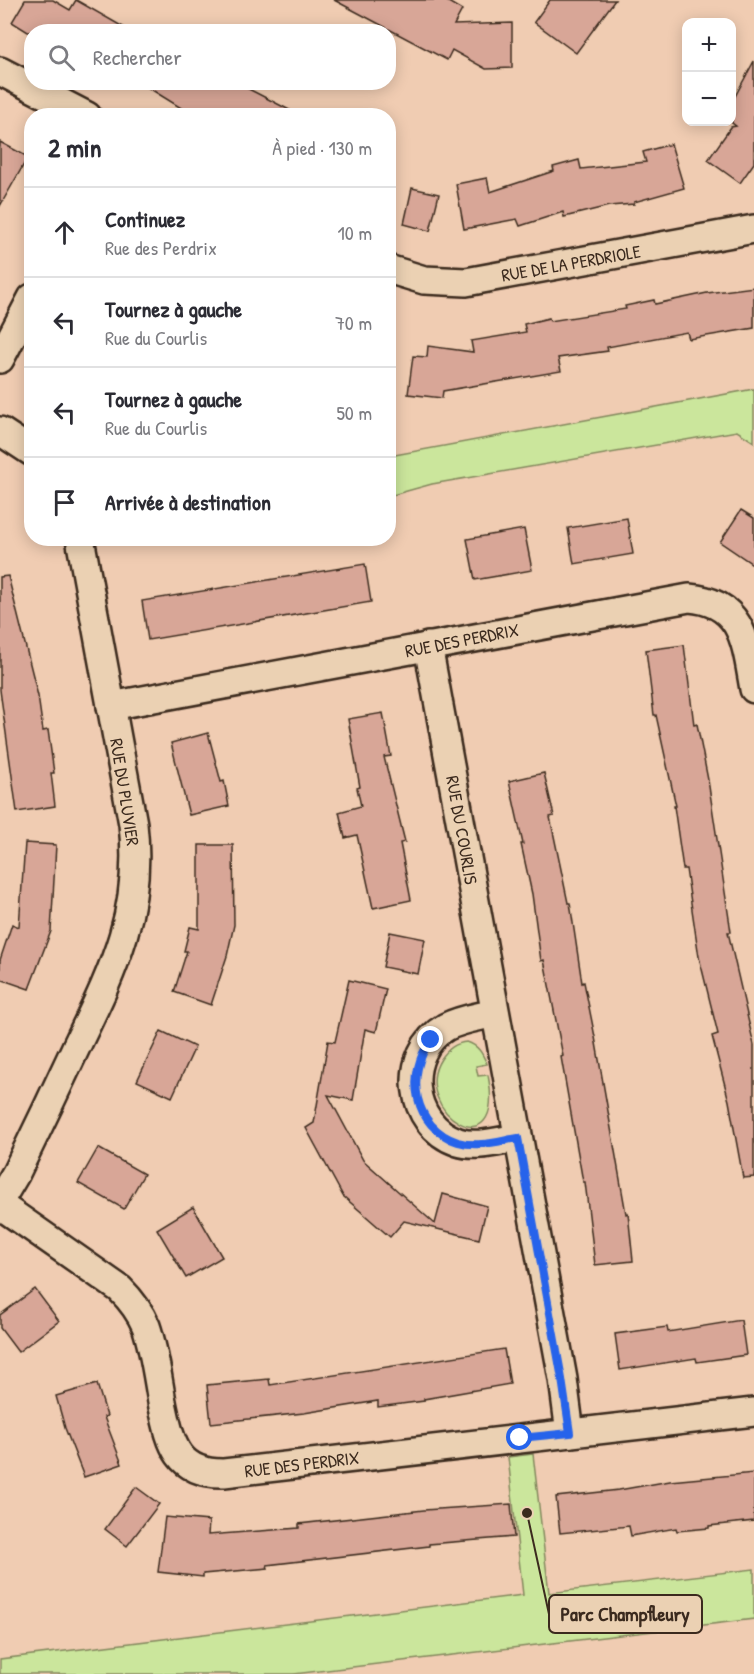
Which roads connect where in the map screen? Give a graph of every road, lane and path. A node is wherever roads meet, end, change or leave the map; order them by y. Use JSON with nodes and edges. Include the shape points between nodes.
{"nodes":[{"id":1,"x":0,"y":71,"type":"edge"},
{"id":2,"x":24,"y":83,"type":"edge"},
{"id":3,"x":37,"y":90,"type":"edge"},
{"id":4,"x":72,"y":108,"type":"edge"},
{"id":5,"x":754,"y":229,"type":"edge"},
{"id":6,"x":396,"y":271,"type":"edge"},
{"id":7,"x":24,"y":313,"type":"edge"},
{"id":8,"x":0,"y":359,"type":"edge"},
{"id":9,"x":0,"y":431,"type":"edge"},
{"id":10,"x":24,"y":447,"type":"edge"},
{"id":11,"x":81,"y":546,"type":"edge"},
{"id":12,"x":428,"y":646,"type":"junction"},
{"id":13,"x":754,"y":689,"type":"edge"},
{"id":14,"x":111,"y":706,"type":"junction"},
{"id":15,"x":495,"y":1013,"type":"junction"},
{"id":16,"x":518,"y":1138,"type":"junction"},
{"id":17,"x":0,"y":1200,"type":"edge"},
{"id":18,"x":0,"y":1205,"type":"edge"},
{"id":19,"x":754,"y":1412,"type":"edge"},
{"id":20,"x":570,"y":1433,"type":"junction"}],
"edges":[{"from":1,"to":2,"type":"street"},
{"from":3,"to":4,"type":"street"},
{"from":5,"to":6,"type":"street","name":"RUE DE LA PERDRIOLE","via":[[466,282],[424,280]]},
{"from":7,"to":8,"type":"street"},
{"from":9,"to":10,"type":"street"},
{"from":11,"to":14,"type":"street","name":"RUE DU PLUVIER"},
{"from":12,"to":13,"type":"street","name":"RUE DES PERDRIX","via":[[698,598],[723,608],[740,627]]},
{"from":12,"to":14,"type":"street","name":"RUE DES PERDRIX"},
{"from":12,"to":15,"type":"street","name":"RUE DU COURLIS"},
{"from":14,"to":17,"type":"street","name":"RUE DU PLUVIER","via":[[135,836],[134,882],[125,935],[107,984]]},
{"from":15,"to":16,"type":"street","name":"RUE DU COURLIS"},
{"from":15,"to":16,"type":"street","via":[[454,1023],[431,1040],[417,1065],[416,1093],[427,1118],[440,1132],[458,1142],[478,1144]]},
{"from":16,"to":20,"type":"street","name":"RUE DU COURLIS"},
{"from":18,"to":20,"type":"street","name":"RUE DES PERDRIX","via":[[120,1289],[136,1306],[146,1328],[171,1442],[185,1461],[199,1470],[224,1473]]},
{"from":19,"to":20,"type":"street","name":"RUE DES PERDRIX"}]}
